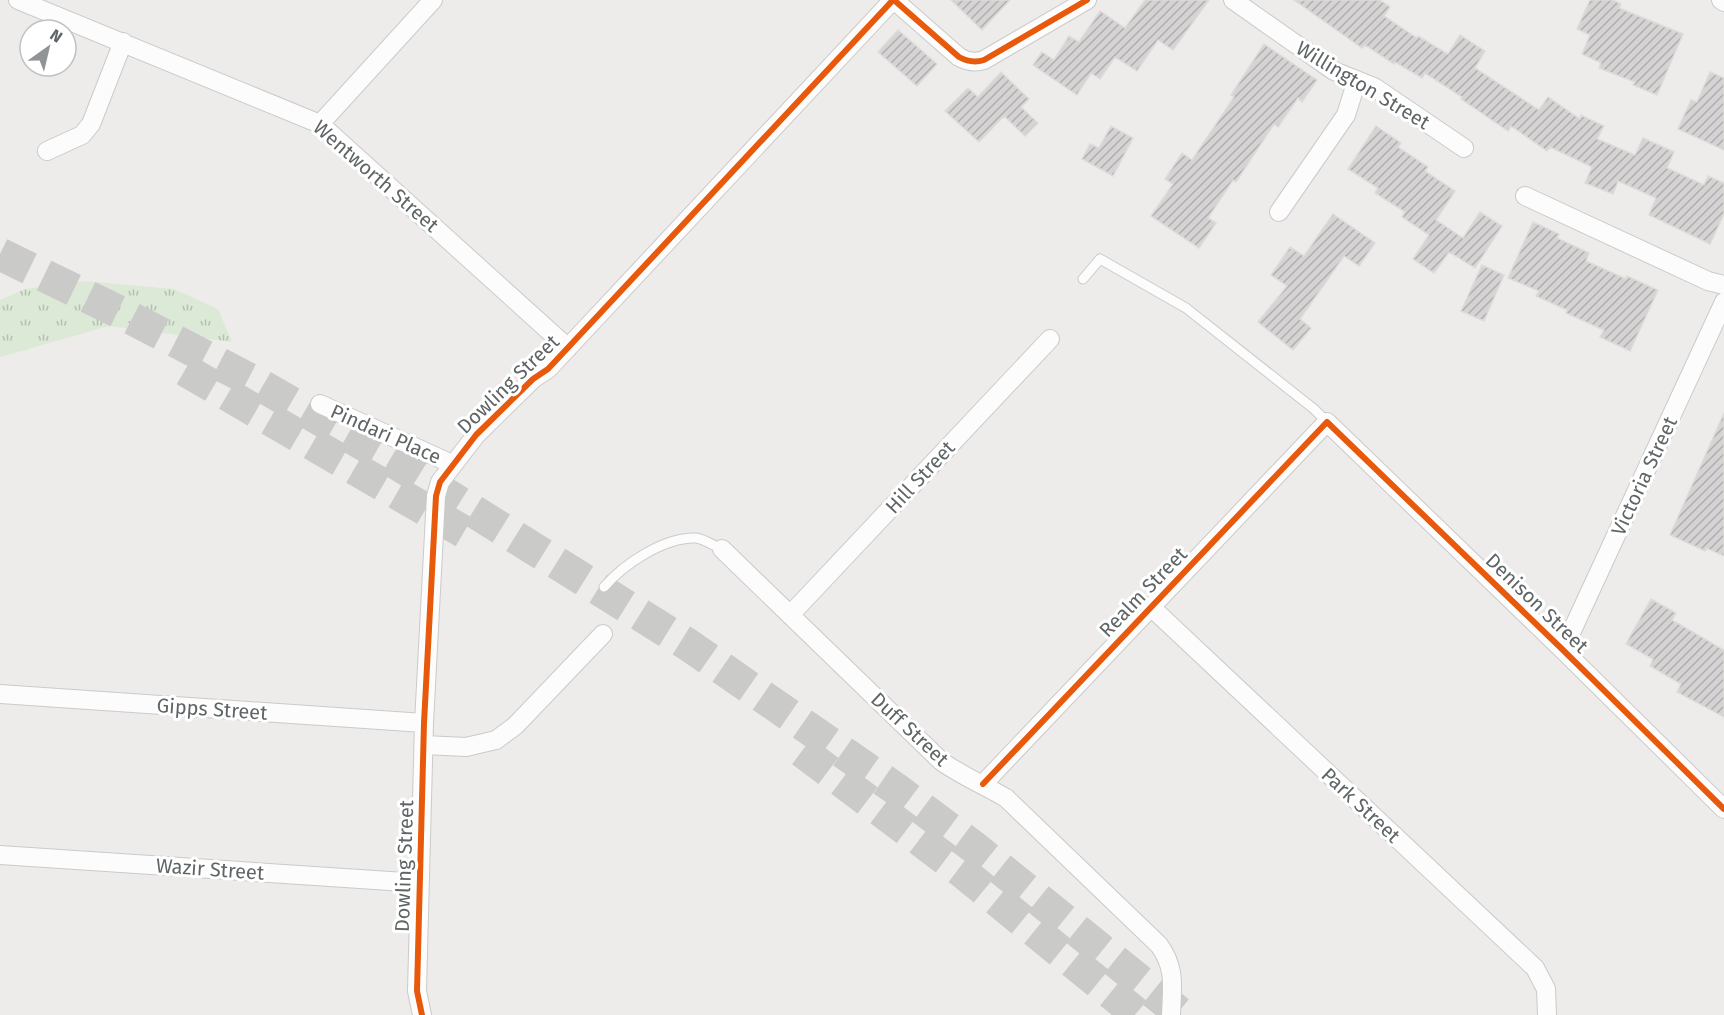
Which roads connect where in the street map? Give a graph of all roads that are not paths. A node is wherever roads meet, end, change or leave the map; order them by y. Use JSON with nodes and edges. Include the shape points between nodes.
{"nodes":[{"id":1,"x":18,"y":0,"type":"edge"},
{"id":2,"x":433,"y":0,"type":"edge"},
{"id":3,"x":894,"y":0,"type":"edge"},
{"id":4,"x":1087,"y":0,"type":"edge"},
{"id":5,"x":1233,"y":0,"type":"edge"},
{"id":6,"x":123,"y":42,"type":"junction"},
{"id":7,"x":1357,"y":80,"type":"junction"},
{"id":8,"x":320,"y":124,"type":"junction"},
{"id":9,"x":1464,"y":148,"type":"dead end"},
{"id":10,"x":47,"y":151,"type":"dead end"},
{"id":11,"x":1525,"y":196,"type":"dead end"},
{"id":12,"x":1279,"y":212,"type":"dead end"},
{"id":13,"x":1083,"y":279,"type":"dead end"},
{"id":14,"x":1724,"y":285,"type":"edge"},
{"id":15,"x":1724,"y":302,"type":"edge"},
{"id":16,"x":1050,"y":339,"type":"dead end"},
{"id":17,"x":568,"y":348,"type":"junction"},
{"id":18,"x":320,"y":404,"type":"dead end"},
{"id":19,"x":1327,"y":422,"type":"junction"},
{"id":20,"x":452,"y":464,"type":"junction"},
{"id":21,"x":722,"y":549,"type":"joint"},
{"id":22,"x":604,"y":587,"type":"dead end"},
{"id":23,"x":1151,"y":607,"type":"junction"},
{"id":24,"x":790,"y":615,"type":"junction"},
{"id":25,"x":603,"y":634,"type":"dead end"},
{"id":26,"x":1563,"y":650,"type":"junction"},
{"id":27,"x":0,"y":694,"type":"edge"},
{"id":28,"x":424,"y":723,"type":"junction"},
{"id":29,"x":424,"y":745,"type":"junction"},
{"id":30,"x":983,"y":784,"type":"junction"},
{"id":31,"x":1724,"y":809,"type":"edge"},
{"id":32,"x":0,"y":855,"type":"edge"},
{"id":33,"x":420,"y":883,"type":"junction"},
{"id":34,"x":422,"y":1015,"type":"edge"},
{"id":35,"x":1171,"y":1015,"type":"edge"},
{"id":36,"x":1547,"y":1015,"type":"edge"}],
"edges":[{"from":1,"to":6,"type":"street","name":"Wentworth Street"},
{"from":2,"to":8,"type":"street"},
{"from":3,"to":4,"type":"street","via":[[959,57],[977,62]]},
{"from":3,"to":17,"type":"street","name":"Dowling Street"},
{"from":5,"to":7,"type":"street","name":"Willington Street","via":[[1334,71]]},
{"from":6,"to":8,"type":"street","name":"Wentworth Street"},
{"from":6,"to":10,"type":"street","via":[[91,124],[82,135]]},
{"from":7,"to":9,"type":"street","name":"Willington Street","via":[[1374,87]]},
{"from":7,"to":12,"type":"street","via":[[1346,114]]},
{"from":8,"to":17,"type":"street","name":"Wentworth Street"},
{"from":11,"to":14,"type":"street"},
{"from":13,"to":19,"type":"lane","name":"Denison Street","via":[[1100,259],[1186,308]]},
{"from":15,"to":26,"type":"street","name":"Victoria Street"},
{"from":16,"to":24,"type":"street","name":"Hill Street"},
{"from":17,"to":20,"type":"street","name":"Dowling Street","via":[[476,435]]},
{"from":18,"to":20,"type":"street","name":"Pindari Place"},
{"from":19,"to":23,"type":"street","name":"Realm Street"},
{"from":19,"to":26,"type":"street","name":"Denison Street"},
{"from":20,"to":28,"type":"street","name":"Dowling Street","via":[[436,496]]},
{"from":21,"to":22,"type":"lane","via":[[698,538],[666,543],[618,571]]},
{"from":21,"to":24,"type":"street","name":"Duff Street"},
{"from":23,"to":30,"type":"street","name":"Realm Street"},
{"from":23,"to":36,"type":"street","name":"Park Street","via":[[1535,968],[1546,989]]},
{"from":24,"to":30,"type":"street","name":"Duff Street","via":[[941,761],[962,776]]},
{"from":25,"to":29,"type":"street","via":[[515,726],[496,740],[466,747]]},
{"from":26,"to":31,"type":"street","name":"Denison Street"},
{"from":27,"to":28,"type":"street","name":"Gipps Street"},
{"from":28,"to":29,"type":"street","name":"Dowling Street"},
{"from":29,"to":33,"type":"street","name":"Dowling Street"},
{"from":30,"to":35,"type":"street","name":"Duff Street","via":[[1006,798],[1159,945],[1169,958],[1172,975]]},
{"from":32,"to":33,"type":"street","name":"Wazir Street"},
{"from":33,"to":34,"type":"street","name":"Dowling Street","via":[[417,991]]}]}
